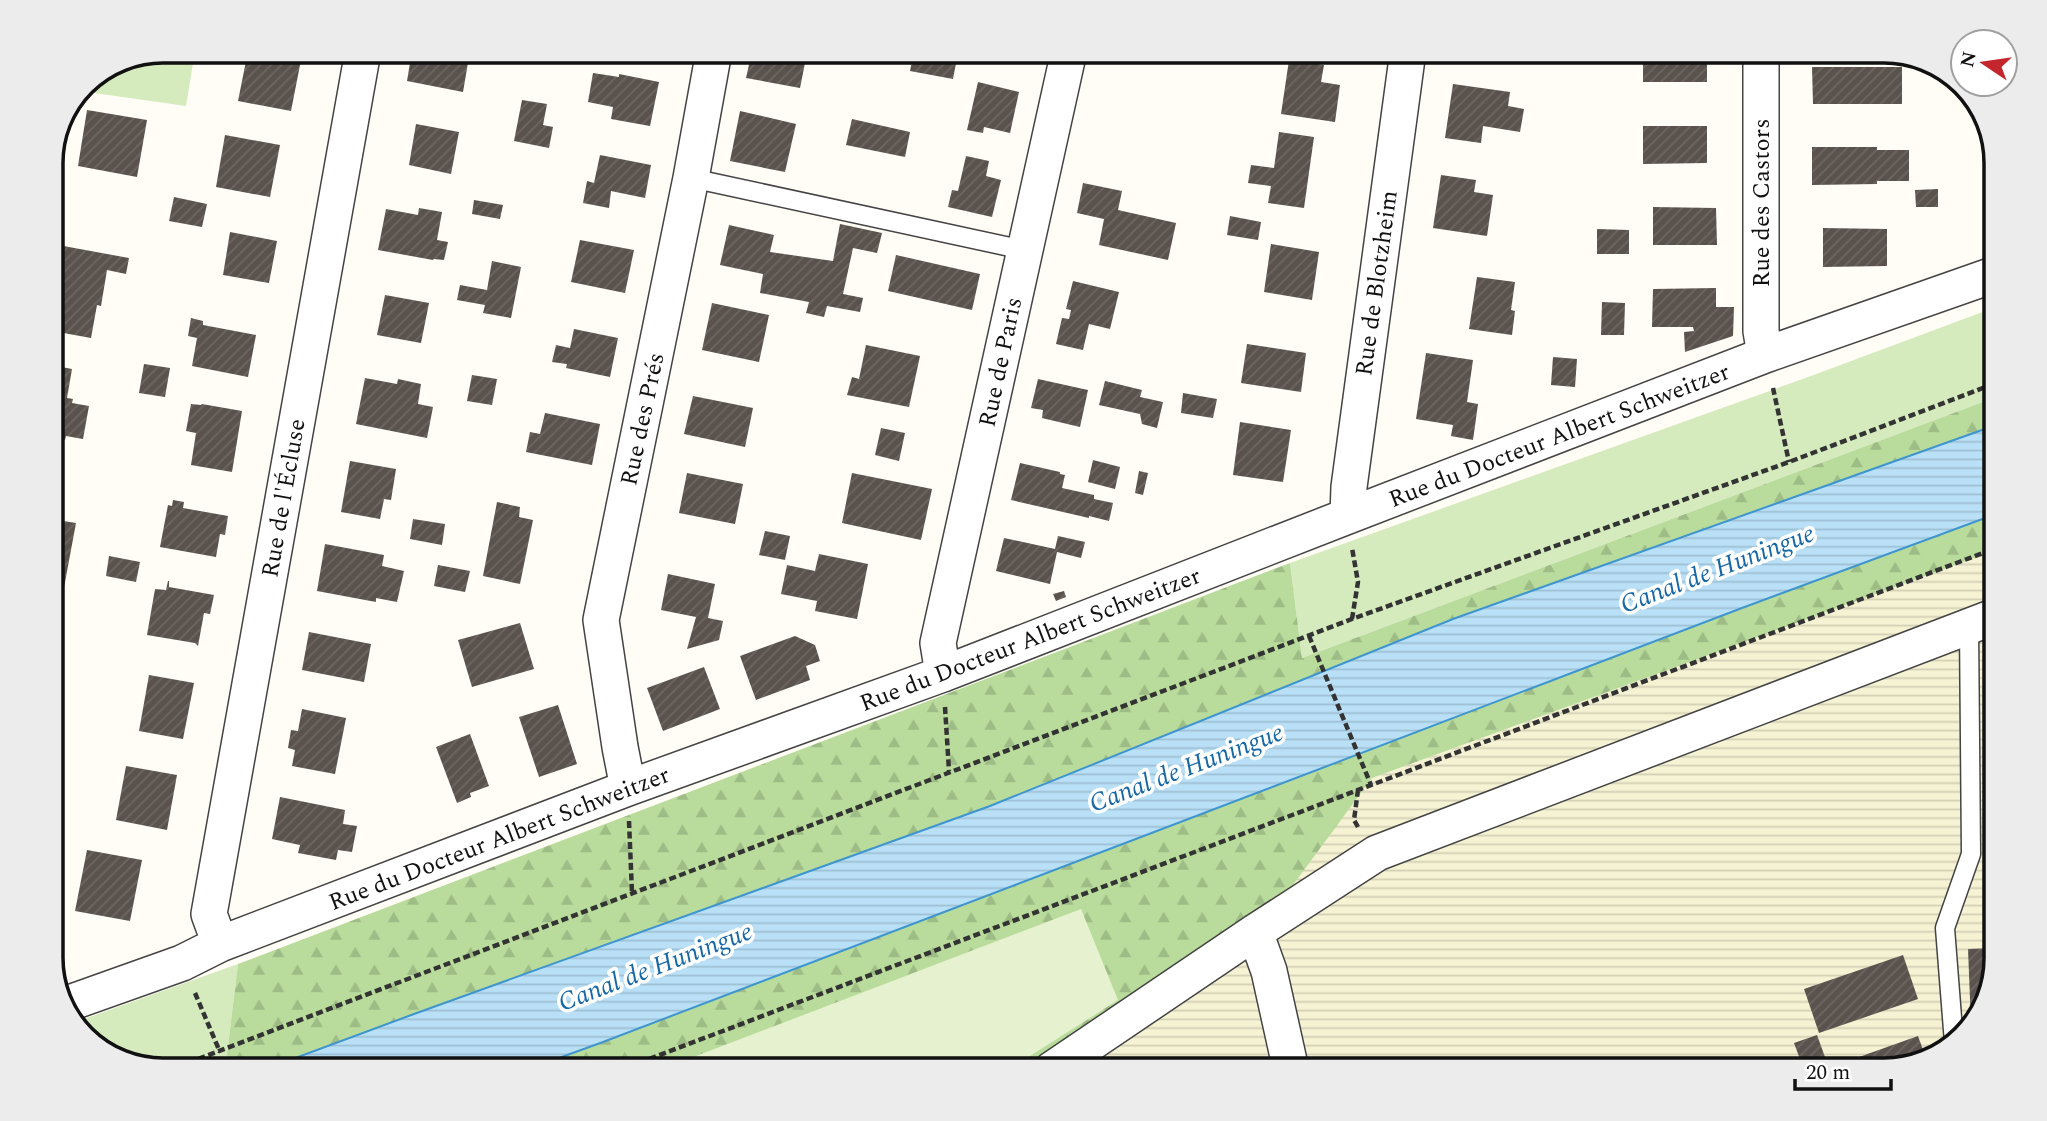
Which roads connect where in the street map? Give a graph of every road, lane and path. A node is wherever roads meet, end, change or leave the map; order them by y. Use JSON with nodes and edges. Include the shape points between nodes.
{"nodes":[{"id":1,"x":361,"y":63,"type":"edge"},
{"id":2,"x":712,"y":63,"type":"edge"},
{"id":3,"x":1066,"y":63,"type":"edge"},
{"id":4,"x":1406,"y":63,"type":"edge"},
{"id":5,"x":1761,"y":63,"type":"edge"},
{"id":6,"x":691,"y":178,"type":"junction"},
{"id":7,"x":1024,"y":250,"type":"junction"},
{"id":8,"x":1984,"y":278,"type":"edge"},
{"id":9,"x":1765,"y":355,"type":"junction"},
{"id":10,"x":1984,"y":388,"type":"edge"},
{"id":11,"x":1789,"y":462,"type":"junction"},
{"id":12,"x":1348,"y":516,"type":"junction"},
{"id":13,"x":1984,"y":553,"type":"edge"},
{"id":14,"x":1352,"y":619,"type":"junction"},
{"id":15,"x":1983,"y":621,"type":"edge"},
{"id":16,"x":1309,"y":636,"type":"junction"},
{"id":17,"x":943,"y":674,"type":"junction"},
{"id":18,"x":949,"y":772,"type":"junction"},
{"id":19,"x":1371,"y":785,"type":"junction"},
{"id":20,"x":628,"y":788,"type":"junction"},
{"id":21,"x":632,"y":894,"type":"junction"},
{"id":22,"x":1255,"y":932,"type":"junction"},
{"id":23,"x":220,"y":944,"type":"junction"},
{"id":24,"x":182,"y":963,"type":"junction"},
{"id":25,"x":73,"y":1002,"type":"edge"},
{"id":26,"x":1953,"y":1030,"type":"edge"},
{"id":27,"x":220,"y":1052,"type":"junction"},
{"id":28,"x":203,"y":1058,"type":"edge"},
{"id":29,"x":652,"y":1058,"type":"edge"},
{"id":30,"x":1069,"y":1058,"type":"edge"},
{"id":31,"x":1287,"y":1058,"type":"edge"}],
"edges":[{"from":1,"to":23,"type":"street","name":"Rue de l'Écluse","via":[[209,914]]},
{"from":2,"to":6,"type":"street","name":"Rue des Prés"},
{"from":3,"to":7,"type":"street","name":"Rue de Paris"},
{"from":4,"to":12,"type":"street","name":"Rue de Blotzheim"},
{"from":5,"to":9,"type":"street","name":"Rue des Castors","via":[[1761,331]]},
{"from":6,"to":7,"type":"lane"},
{"from":6,"to":20,"type":"street","name":"Rue des Prés","via":[[601,620]]},
{"from":7,"to":17,"type":"street","name":"Rue de Paris","via":[[938,643]]},
{"from":8,"to":9,"type":"street","name":"Rue du Docteur Albert Schweitzer"},
{"from":9,"to":11,"type":"path"},
{"from":9,"to":12,"type":"street","name":"Rue du Docteur Albert Schweitzer"},
{"from":10,"to":11,"type":"path"},
{"from":11,"to":14,"type":"path"},
{"from":12,"to":14,"type":"path","via":[[1358,582]]},
{"from":12,"to":17,"type":"street","name":"Rue du Docteur Albert Schweitzer"},
{"from":13,"to":19,"type":"path"},
{"from":14,"to":16,"type":"path"},
{"from":15,"to":22,"type":"street","via":[[1377,853]]},
{"from":15,"to":26,"type":"lane","via":[[1971,854],[1945,928]]},
{"from":16,"to":18,"type":"path"},
{"from":16,"to":19,"type":"path"},
{"from":17,"to":18,"type":"path"},
{"from":17,"to":20,"type":"street","name":"Rue du Docteur Albert Schweitzer"},
{"from":18,"to":21,"type":"path"},
{"from":19,"to":29,"type":"path"},
{"from":20,"to":21,"type":"path"},
{"from":20,"to":23,"type":"street","name":"Rue du Docteur Albert Schweitzer"},
{"from":21,"to":27,"type":"path"},
{"from":22,"to":30,"type":"street"},
{"from":22,"to":31,"type":"street","via":[[1269,971]]},
{"from":23,"to":24,"type":"street","name":"Rue du Docteur Albert Schweitzer"},
{"from":24,"to":25,"type":"street","name":"Rue du Docteur Albert Schweitzer"},
{"from":24,"to":27,"type":"path"},
{"from":27,"to":28,"type":"path"}]}
